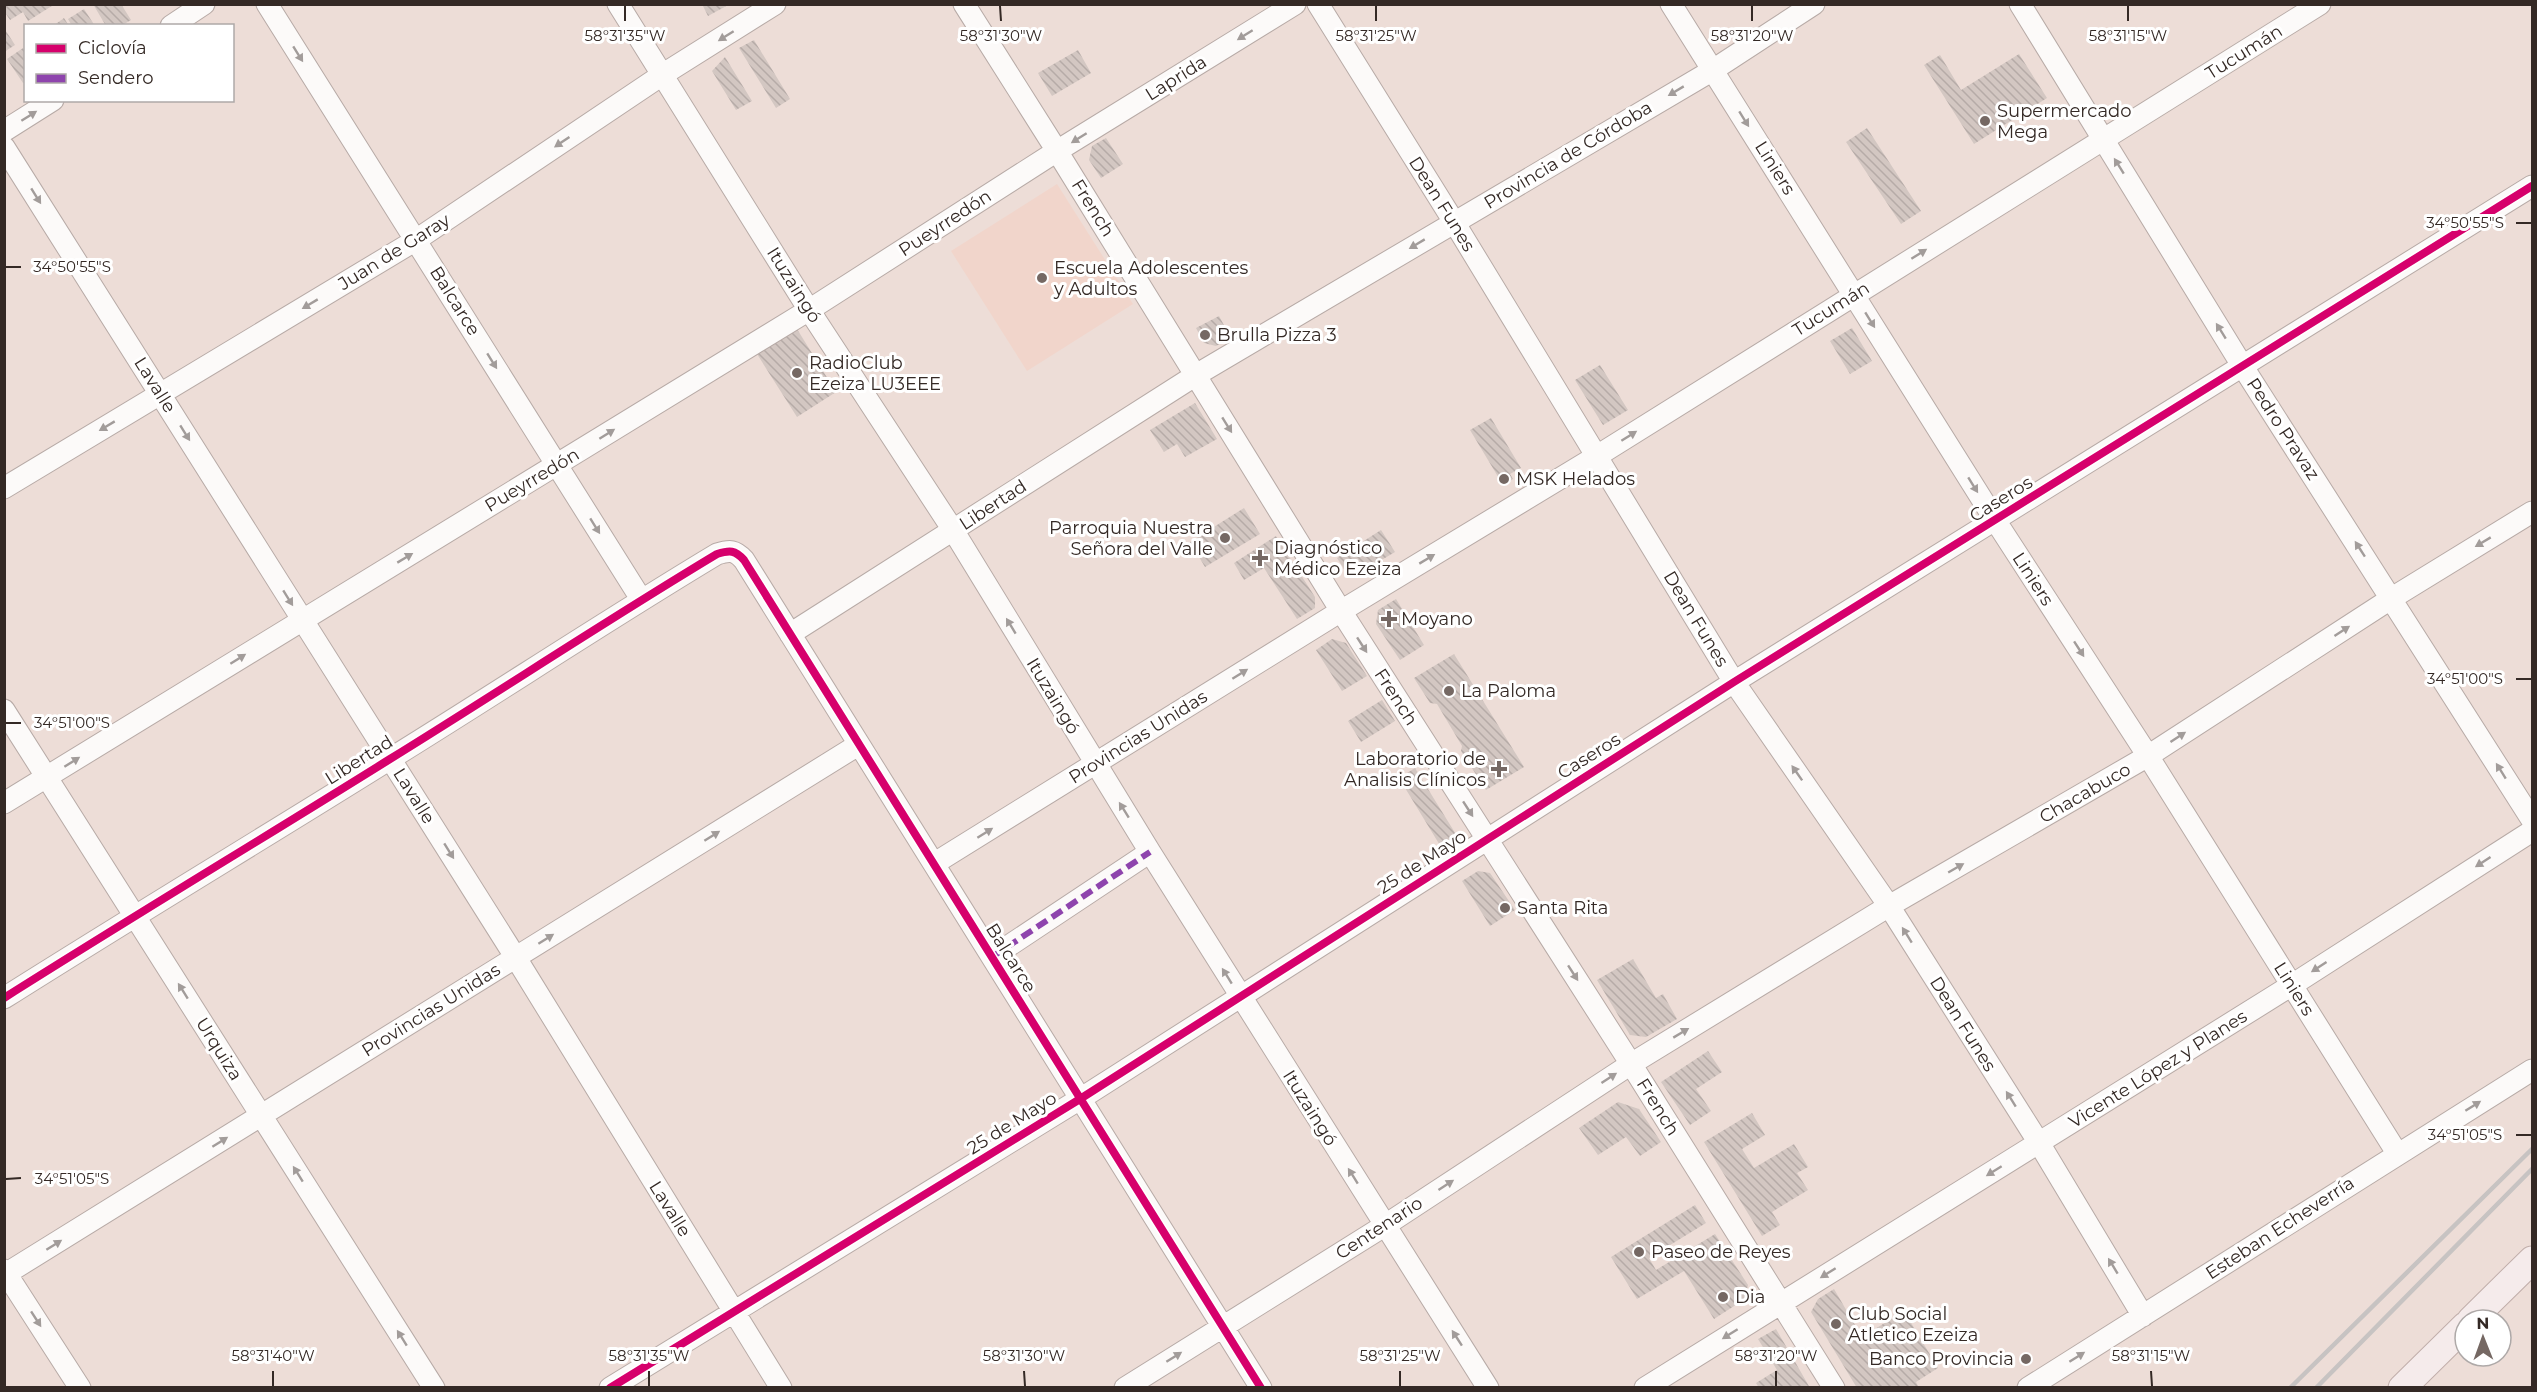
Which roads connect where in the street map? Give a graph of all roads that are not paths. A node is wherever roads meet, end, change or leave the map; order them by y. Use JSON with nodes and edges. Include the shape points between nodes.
{"nodes":[{"id":1,"x":204,"y":4,"type":"edge"},
{"id":2,"x":267,"y":4,"type":"edge"},
{"id":3,"x":618,"y":4,"type":"edge"},
{"id":4,"x":775,"y":4,"type":"edge"},
{"id":5,"x":964,"y":4,"type":"edge"},
{"id":6,"x":1295,"y":4,"type":"edge"},
{"id":7,"x":1318,"y":4,"type":"edge"},
{"id":8,"x":1671,"y":4,"type":"edge"},
{"id":9,"x":1814,"y":4,"type":"edge"},
{"id":10,"x":2020,"y":4,"type":"edge"},
{"id":11,"x":2320,"y":4,"type":"edge"},
{"id":12,"x":174,"y":24,"type":"edge"},
{"id":13,"x":1713,"y":70,"type":"junction"},
{"id":14,"x":662,"y":75,"type":"junction"},
{"id":15,"x":50,"y":102,"type":"edge"},
{"id":16,"x":4,"y":131,"type":"edge"},
{"id":17,"x":2103,"y":140,"type":"junction"},
{"id":18,"x":4,"y":147,"type":"edge"},
{"id":19,"x":1057,"y":151,"type":"junction"},
{"id":20,"x":2532,"y":186,"type":"edge"},
{"id":21,"x":1454,"y":222,"type":"junction"},
{"id":22,"x":416,"y":240,"type":"junction"},
{"id":23,"x":1854,"y":294,"type":"junction"},
{"id":24,"x":808,"y":310,"type":"junction"},
{"id":25,"x":2243,"y":368,"type":"junction"},
{"id":26,"x":1196,"y":375,"type":"junction"},
{"id":27,"x":160,"y":394,"type":"junction"},
{"id":28,"x":1597,"y":456,"type":"junction"},
{"id":29,"x":557,"y":465,"type":"junction"},
{"id":30,"x":4,"y":488,"type":"edge"},
{"id":31,"x":2532,"y":512,"type":"edge"},
{"id":32,"x":1995,"y":520,"type":"junction"},
{"id":33,"x":953,"y":530,"type":"junction"},
{"id":34,"x":730,"y":550,"type":"joint"},
{"id":35,"x":2392,"y":598,"type":"junction"},
{"id":36,"x":641,"y":599,"type":"junction"},
{"id":37,"x":1341,"y":611,"type":"junction"},
{"id":38,"x":302,"y":620,"type":"junction"},
{"id":39,"x":790,"y":634,"type":"junction"},
{"id":40,"x":1734,"y":682,"type":"junction"},
{"id":41,"x":4,"y":710,"type":"edge"},
{"id":42,"x":858,"y":745,"type":"junction"},
{"id":43,"x":2148,"y":756,"type":"junction"},
{"id":44,"x":391,"y":759,"type":"junction"},
{"id":45,"x":1095,"y":764,"type":"junction"},
{"id":46,"x":47,"y":777,"type":"junction"},
{"id":47,"x":4,"y":803,"type":"edge"},
{"id":48,"x":2532,"y":820,"type":"edge"},
{"id":49,"x":2532,"y":831,"type":"edge"},
{"id":50,"x":1486,"y":838,"type":"junction"},
{"id":51,"x":1150,"y":852,"type":"junction"},
{"id":52,"x":935,"y":863,"type":"junction"},
{"id":53,"x":1889,"y":906,"type":"junction"},
{"id":54,"x":135,"y":915,"type":"junction"},
{"id":55,"x":992,"y":957,"type":"junction"},
{"id":56,"x":516,"y":958,"type":"junction"},
{"id":57,"x":2292,"y":985,"type":"junction"},
{"id":58,"x":4,"y":998,"type":"edge"},
{"id":59,"x":1241,"y":998,"type":"junction"},
{"id":60,"x":1631,"y":1064,"type":"junction"},
{"id":61,"x":2532,"y":1070,"type":"edge"},
{"id":62,"x":1080,"y":1098,"type":"junction"},
{"id":63,"x":261,"y":1116,"type":"junction"},
{"id":64,"x":2039,"y":1143,"type":"junction"},
{"id":65,"x":2397,"y":1153,"type":"junction"},
{"id":66,"x":1384,"y":1226,"type":"junction"},
{"id":67,"x":2532,"y":1260,"type":"edge"},
{"id":68,"x":5,"y":1273,"type":"edge"},
{"id":69,"x":1780,"y":1303,"type":"junction"},
{"id":70,"x":2483,"y":1308,"type":"edge"},
{"id":71,"x":734,"y":1312,"type":"junction"},
{"id":72,"x":2143,"y":1316,"type":"junction"},
{"id":73,"x":1223,"y":1326,"type":"junction"},
{"id":74,"x":2453,"y":1338,"type":"edge"},
{"id":75,"x":80,"y":1388,"type":"edge"},
{"id":76,"x":434,"y":1388,"type":"edge"},
{"id":77,"x":610,"y":1388,"type":"edge"},
{"id":78,"x":782,"y":1388,"type":"edge"},
{"id":79,"x":1125,"y":1388,"type":"edge"},
{"id":80,"x":1261,"y":1388,"type":"edge"},
{"id":81,"x":1488,"y":1388,"type":"edge"},
{"id":82,"x":1645,"y":1388,"type":"edge"},
{"id":83,"x":1834,"y":1388,"type":"edge"},
{"id":84,"x":2028,"y":1388,"type":"edge"},
{"id":85,"x":2402,"y":1388,"type":"edge"}],
"edges":[{"from":1,"to":12,"type":"street"},
{"from":2,"to":22,"type":"street","name":"Balcarce","one_way":true},
{"from":3,"to":14,"type":"street","name":"Ituzaingó"},
{"from":4,"to":14,"type":"street","name":"Juan de Garay","one_way":true},
{"from":5,"to":19,"type":"street","name":"French"},
{"from":6,"to":19,"type":"street","name":"Laprida","one_way":true},
{"from":7,"to":21,"type":"street","name":"Dean Funes"},
{"from":8,"to":13,"type":"street","name":"Liniers"},
{"from":9,"to":13,"type":"street","name":"Provincia de Córdoba"},
{"from":10,"to":17,"type":"street","name":"Pedro Pravaz"},
{"from":11,"to":17,"type":"street","name":"Tucumán"},
{"from":13,"to":21,"type":"street","name":"Provincia de Córdoba","one_way":true},
{"from":13,"to":23,"type":"street","name":"Liniers","one_way":true},
{"from":14,"to":22,"type":"street","name":"Juan de Garay","one_way":true},
{"from":14,"to":24,"type":"street","name":"Ituzaingó"},
{"from":16,"to":15,"type":"street","one_way":true},
{"from":23,"to":17,"type":"street","name":"Tucumán","one_way":true},
{"from":25,"to":17,"type":"street","name":"Pedro Pravaz","one_way":true},
{"from":18,"to":27,"type":"street","name":"Lavalle","one_way":true},
{"from":19,"to":24,"type":"street","name":"Pueyrredón"},
{"from":19,"to":26,"type":"street","name":"French"},
{"from":20,"to":25,"type":"street","name":"Caseros"},
{"from":21,"to":26,"type":"street","name":"Provincia de Córdoba","one_way":true},
{"from":21,"to":28,"type":"street","name":"Dean Funes"},
{"from":22,"to":27,"type":"street","name":"Juan de Garay","one_way":true},
{"from":22,"to":29,"type":"street","name":"Balcarce","one_way":true},
{"from":28,"to":23,"type":"street","name":"Tucumán","one_way":true},
{"from":23,"to":32,"type":"street","name":"Liniers","one_way":true},
{"from":29,"to":24,"type":"street","name":"Pueyrredón","one_way":true},
{"from":24,"to":33,"type":"street","name":"Ituzaingó"},
{"from":25,"to":32,"type":"street","name":"Caseros"},
{"from":35,"to":25,"type":"street","name":"Pedro Pravaz","one_way":true},
{"from":26,"to":33,"type":"street","name":"Libertad"},
{"from":26,"to":37,"type":"street","name":"French","one_way":true},
{"from":27,"to":30,"type":"street","name":"Juan de Garay","one_way":true},
{"from":27,"to":38,"type":"street","name":"Lavalle","one_way":true},
{"from":37,"to":28,"type":"street","name":"Tucumán","one_way":true},
{"from":28,"to":40,"type":"street","name":"Dean Funes"},
{"from":29,"to":36,"type":"street","name":"Balcarce","one_way":true},
{"from":38,"to":29,"type":"street","name":"Pueyrredón","one_way":true},
{"from":31,"to":35,"type":"street","name":"Chacabuco","one_way":true},
{"from":32,"to":40,"type":"street","name":"Caseros"},
{"from":32,"to":43,"type":"street","name":"Liniers","one_way":true},
{"from":33,"to":39,"type":"street","name":"Libertad"},
{"from":45,"to":33,"type":"street","name":"Ituzaingó","one_way":true},
{"from":34,"to":36,"type":"street","name":"Libertad"},
{"from":34,"to":39,"type":"street","name":"Balcarce","via":[[744,560]]},
{"from":43,"to":35,"type":"street","name":"Chacabuco","one_way":true},
{"from":48,"to":35,"type":"street","name":"Pedro Pravaz","one_way":true},
{"from":36,"to":44,"type":"street","name":"Libertad"},
{"from":45,"to":37,"type":"street","name":"Provincias Unidas","one_way":true},
{"from":37,"to":50,"type":"street","name":"French","one_way":true},
{"from":38,"to":44,"type":"street","name":"Lavalle"},
{"from":46,"to":38,"type":"street","name":"Pueyrredón","one_way":true},
{"from":39,"to":42,"type":"street","name":"Balcarce"},
{"from":40,"to":50,"type":"street","name":"Caseros"},
{"from":53,"to":40,"type":"street","name":"Dean Funes","one_way":true},
{"from":41,"to":46,"type":"street","name":"Urquiza"},
{"from":42,"to":52,"type":"street","name":"Balcarce"},
{"from":56,"to":42,"type":"street","name":"Provincias Unidas","one_way":true},
{"from":53,"to":43,"type":"street","name":"Chacabuco","one_way":true},
{"from":43,"to":57,"type":"street","name":"Liniers"},
{"from":44,"to":54,"type":"street","name":"Libertad"},
{"from":44,"to":56,"type":"street","name":"Lavalle","one_way":true},
{"from":51,"to":45,"type":"street","name":"Ituzaingó","one_way":true},
{"from":52,"to":45,"type":"street","name":"Provincias Unidas","one_way":true},
{"from":46,"to":47,"type":"street","name":"Pueyrredón"},
{"from":46,"to":54,"type":"street","name":"Urquiza"},
{"from":49,"to":57,"type":"street","name":"Vicente López y Planes","one_way":true},
{"from":50,"to":59,"type":"street","name":"25 de Mayo"},
{"from":50,"to":60,"type":"street","name":"French","one_way":true},
{"from":51,"to":55,"type":"street"},
{"from":59,"to":51,"type":"street","name":"Ituzaingó","one_way":true},
{"from":52,"to":55,"type":"street","name":"Balcarce"},
{"from":60,"to":53,"type":"street","name":"Chacabuco","one_way":true},
{"from":64,"to":53,"type":"street","name":"Dean Funes","one_way":true},
{"from":54,"to":58,"type":"street","name":"Libertad"},
{"from":63,"to":54,"type":"street","name":"Urquiza","one_way":true},
{"from":55,"to":62,"type":"street","name":"Balcarce"},
{"from":56,"to":63,"type":"street","name":"Provincias Unidas"},
{"from":56,"to":71,"type":"street","name":"Lavalle"},
{"from":57,"to":64,"type":"street","name":"Vicente López y Planes"},
{"from":57,"to":65,"type":"street","name":"Liniers"},
{"from":59,"to":62,"type":"street","name":"25 de Mayo"},
{"from":66,"to":59,"type":"street","name":"Ituzaingó","one_way":true},
{"from":66,"to":60,"type":"street","name":"Centenario","one_way":true},
{"from":60,"to":69,"type":"street","name":"French"},
{"from":65,"to":61,"type":"street","name":"Esteban Echeverría","one_way":true},
{"from":62,"to":71,"type":"street","name":"25 de Mayo"},
{"from":62,"to":73,"type":"street","name":"Balcarce"},
{"from":68,"to":63,"type":"street","name":"Provincias Unidas","one_way":true},
{"from":76,"to":63,"type":"street","name":"Urquiza","one_way":true},
{"from":64,"to":69,"type":"street","name":"Vicente López y Planes","one_way":true},
{"from":72,"to":64,"type":"street","name":"Dean Funes","one_way":true},
{"from":65,"to":72,"type":"street","name":"Esteban Echeverría"},
{"from":66,"to":73,"type":"street","name":"Centenario"},
{"from":81,"to":66,"type":"street","name":"Ituzaingó","one_way":true},
{"from":67,"to":70,"type":"main road"},
{"from":68,"to":75,"type":"street","one_way":true},
{"from":69,"to":82,"type":"street","name":"Vicente López y Planes","one_way":true},
{"from":69,"to":83,"type":"street","name":"French"},
{"from":71,"to":77,"type":"street","name":"25 de Mayo"},
{"from":71,"to":78,"type":"street","name":"Lavalle"},
{"from":84,"to":72,"type":"street","name":"Esteban Echeverría","one_way":true},
{"from":79,"to":73,"type":"street","name":"Centenario","one_way":true},
{"from":73,"to":80,"type":"street","name":"Balcarce"},
{"from":74,"to":85,"type":"main road"}]}
